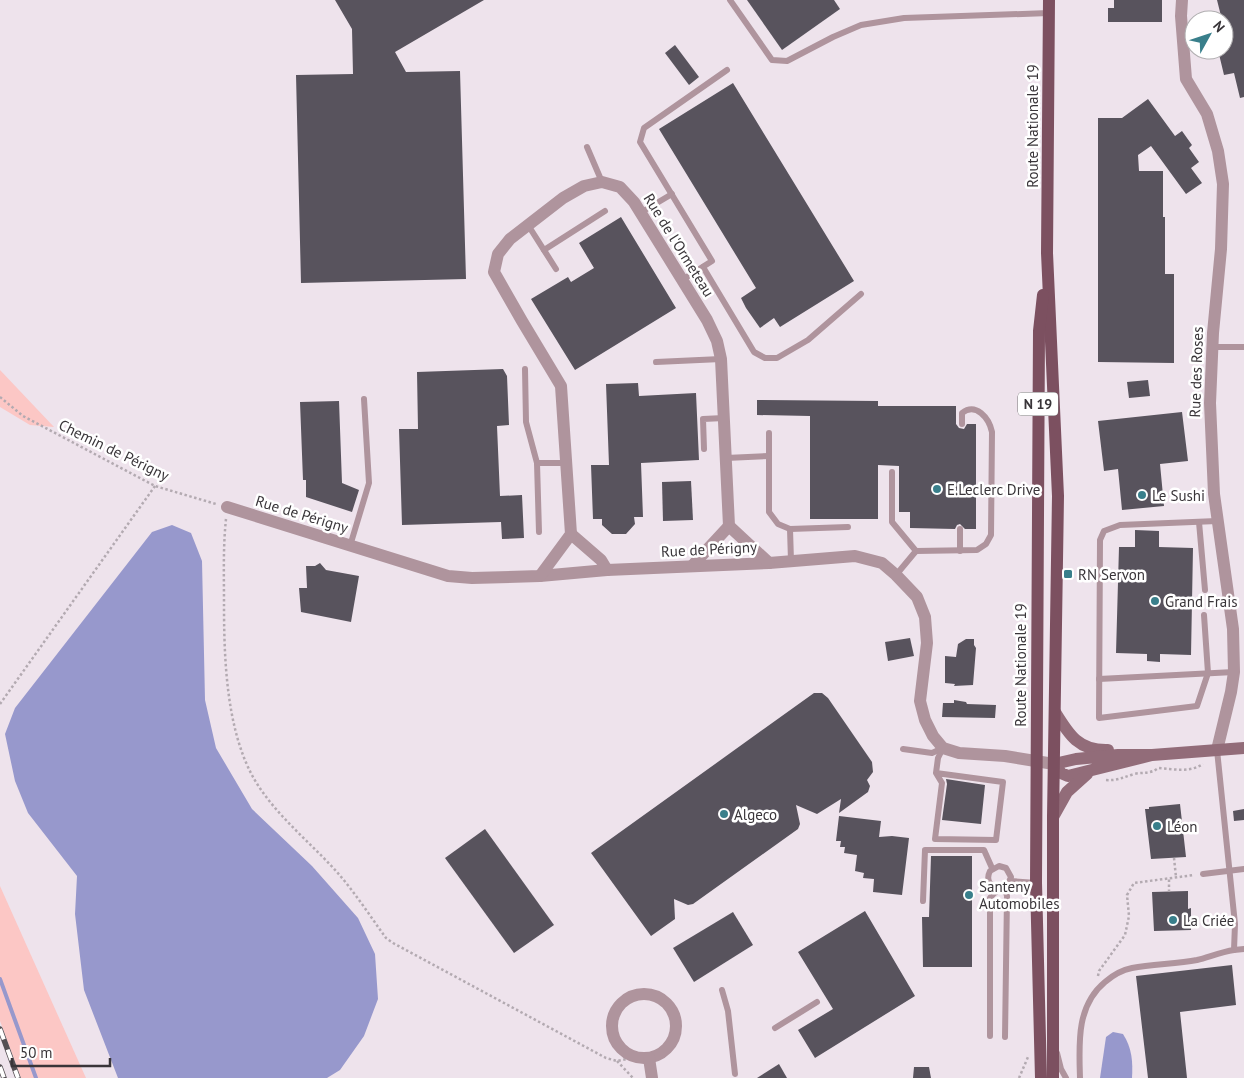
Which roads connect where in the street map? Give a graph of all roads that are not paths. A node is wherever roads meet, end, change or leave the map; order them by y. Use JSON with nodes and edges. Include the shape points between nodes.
{"nodes":[{"id":1,"x":730,"y":0,"type":"edge"},
{"id":2,"x":1182,"y":0,"type":"edge"},
{"id":3,"x":1049,"y":6,"type":"edge"},
{"id":4,"x":727,"y":70,"type":"dead end"},
{"id":5,"x":587,"y":147,"type":"dead end"},
{"id":6,"x":602,"y":182,"type":"junction"},
{"id":7,"x":672,"y":194,"type":"junction"},
{"id":8,"x":605,"y":211,"type":"dead end"},
{"id":9,"x":640,"y":213,"type":"junction"},
{"id":10,"x":528,"y":225,"type":"junction"},
{"id":11,"x":544,"y":250,"type":"junction"},
{"id":12,"x":1047,"y":253,"type":"junction"},
{"id":13,"x":703,"y":266,"type":"junction"},
{"id":14,"x":556,"y":269,"type":"dead end"},
{"id":15,"x":682,"y":280,"type":"junction"},
{"id":16,"x":861,"y":294,"type":"dead end"},
{"id":17,"x":1212,"y":347,"type":"junction"},
{"id":18,"x":1244,"y":347,"type":"edge"},
{"id":19,"x":721,"y":359,"type":"junction"},
{"id":20,"x":656,"y":362,"type":"dead end"},
{"id":21,"x":524,"y":369,"type":"dead end"},
{"id":22,"x":364,"y":399,"type":"dead end"},
{"id":23,"x":724,"y":418,"type":"junction"},
{"id":24,"x":962,"y":424,"type":"dead end"},
{"id":25,"x":769,"y":433,"type":"dead end"},
{"id":26,"x":704,"y":449,"type":"dead end"},
{"id":27,"x":769,"y":456,"type":"junction"},
{"id":28,"x":726,"y":458,"type":"junction"},
{"id":29,"x":566,"y":463,"type":"junction"},
{"id":30,"x":537,"y":464,"type":"junction"},
{"id":31,"x":892,"y":472,"type":"dead end"},
{"id":32,"x":227,"y":507,"type":"road end"},
{"id":33,"x":1218,"y":521,"type":"junction"},
{"id":34,"x":1199,"y":522,"type":"junction"},
{"id":35,"x":729,"y":526,"type":"junction"},
{"id":36,"x":848,"y":527,"type":"dead end"},
{"id":37,"x":790,"y":529,"type":"junction"},
{"id":38,"x":960,"y":529,"type":"dead end"},
{"id":39,"x":539,"y":532,"type":"dead end"},
{"id":40,"x":571,"y":534,"type":"junction"},
{"id":41,"x":350,"y":546,"type":"junction"},
{"id":42,"x":916,"y":551,"type":"junction"},
{"id":43,"x":960,"y":551,"type":"junction"},
{"id":44,"x":792,"y":561,"type":"junction"},
{"id":45,"x":769,"y":563,"type":"junction"},
{"id":46,"x":692,"y":566,"type":"junction"},
{"id":47,"x":607,"y":570,"type":"junction"},
{"id":48,"x":896,"y":575,"type":"junction"},
{"id":49,"x":540,"y":576,"type":"junction"},
{"id":50,"x":1205,"y":590,"type":"dead end"},
{"id":51,"x":1204,"y":614,"type":"dead end"},
{"id":52,"x":1234,"y":672,"type":"junction"},
{"id":53,"x":1208,"y":673,"type":"junction"},
{"id":54,"x":1099,"y":679,"type":"junction"},
{"id":55,"x":1055,"y":712,"type":"junction"},
{"id":56,"x":943,"y":748,"type":"junction"},
{"id":57,"x":1244,"y":748,"type":"edge"},
{"id":58,"x":902,"y":750,"type":"dead end"},
{"id":59,"x":1217,"y":750,"type":"junction"},
{"id":60,"x":1152,"y":755,"type":"junction"},
{"id":61,"x":1037,"y":762,"type":"junction"},
{"id":62,"x":1054,"y":764,"type":"junction"},
{"id":63,"x":936,"y":774,"type":"junction"},
{"id":64,"x":1099,"y":774,"type":"junction"},
{"id":65,"x":1053,"y":817,"type":"junction"},
{"id":66,"x":992,"y":868,"type":"junction"},
{"id":67,"x":1244,"y":870,"type":"edge"},
{"id":68,"x":1230,"y":871,"type":"junction"},
{"id":69,"x":1202,"y":874,"type":"road end"},
{"id":70,"x":1010,"y":881,"type":"junction"},
{"id":71,"x":1036,"y":882,"type":"junction"},
{"id":72,"x":1005,"y":887,"type":"junction"},
{"id":73,"x":998,"y":888,"type":"junction"},
{"id":74,"x":922,"y":901,"type":"dead end"},
{"id":75,"x":1244,"y":949,"type":"edge"},
{"id":76,"x":1234,"y":950,"type":"junction"},
{"id":77,"x":722,"y":990,"type":"dead end"},
{"id":78,"x":817,"y":1002,"type":"dead end"},
{"id":79,"x":775,"y":1028,"type":"dead end"},
{"id":80,"x":990,"y":1036,"type":"dead end"},
{"id":81,"x":1053,"y":1036,"type":"junction"},
{"id":82,"x":1005,"y":1037,"type":"dead end"},
{"id":83,"x":649,"y":1058,"type":"junction"},
{"id":84,"x":735,"y":1074,"type":"dead end"},
{"id":85,"x":652,"y":1078,"type":"edge"},
{"id":86,"x":1041,"y":1078,"type":"edge"},
{"id":87,"x":1053,"y":1078,"type":"edge"},
{"id":88,"x":1066,"y":1078,"type":"edge"},
{"id":89,"x":1080,"y":1078,"type":"edge"}],
"edges":[{"from":1,"to":3,"type":"lane","via":[[772,60],[787,61],[861,25],[904,18]]},
{"from":2,"to":17,"type":"street","name":"Rue des Roses","via":[[1186,79],[1207,114],[1223,184]]},
{"from":3,"to":12,"type":"main road","name":"Route Nationale 19","number":"N 19"},
{"from":4,"to":7,"type":"lane","via":[[644,128],[640,142]]},
{"from":5,"to":6,"type":"lane"},
{"from":6,"to":9,"type":"street","name":"Rue de l'Ormeteau","via":[[620,187]]},
{"from":6,"to":10,"type":"street","via":[[584,186]]},
{"from":7,"to":9,"type":"lane"},
{"from":7,"to":13,"type":"lane","via":[[712,261]]},
{"from":8,"to":11,"type":"lane"},
{"from":9,"to":15,"type":"street","name":"Rue de l'Ormeteau"},
{"from":10,"to":11,"type":"lane"},
{"from":10,"to":29,"type":"street","via":[[498,254],[494,272],[561,386]]},
{"from":11,"to":14,"type":"lane"},
{"from":12,"to":55,"type":"main road","name":"Route Nationale 19","number":"N 19","via":[[1058,496]]},
{"from":12,"to":61,"type":"main road","name":"Route Nationale 19","number":"N 19","via":[[1039,331]]},
{"from":13,"to":15,"type":"lane"},
{"from":13,"to":16,"type":"lane","via":[[754,352],[765,358],[777,358],[808,340]]},
{"from":15,"to":19,"type":"street","name":"Rue de l'Ormeteau","via":[[707,320]]},
{"from":17,"to":18,"type":"lane"},
{"from":17,"to":33,"type":"street","name":"Rue des Roses","via":[[1212,470]]},
{"from":19,"to":20,"type":"lane"},
{"from":19,"to":23,"type":"street","name":"Rue de l'Ormeteau"},
{"from":21,"to":30,"type":"lane","via":[[526,422]]},
{"from":22,"to":41,"type":"lane","via":[[368,483]]},
{"from":23,"to":26,"type":"lane","via":[[703,418]]},
{"from":23,"to":28,"type":"street","name":"Rue de l'Ormeteau"},
{"from":24,"to":43,"type":"lane","via":[[962,413],[972,409],[979,410],[990,424],[992,488],[991,535],[977,550]]},
{"from":25,"to":27,"type":"lane"},
{"from":27,"to":28,"type":"lane"},
{"from":27,"to":37,"type":"lane","via":[[769,512],[778,524]]},
{"from":28,"to":35,"type":"street","name":"Rue de l'Ormeteau"},
{"from":29,"to":30,"type":"lane"},
{"from":29,"to":40,"type":"street"},
{"from":30,"to":39,"type":"lane"},
{"from":31,"to":42,"type":"lane","via":[[892,522]]},
{"from":32,"to":41,"type":"street","name":"Rue de Périgny"},
{"from":33,"to":34,"type":"lane"},
{"from":33,"to":52,"type":"street","name":"Rue des Roses","via":[[1232,629]]},
{"from":34,"to":50,"type":"lane"},
{"from":34,"to":54,"type":"lane","via":[[1120,525],[1104,531],[1100,540]]},
{"from":35,"to":45,"type":"street"},
{"from":35,"to":46,"type":"street"},
{"from":36,"to":37,"type":"lane"},
{"from":37,"to":44,"type":"lane"},
{"from":38,"to":43,"type":"lane"},
{"from":40,"to":47,"type":"street","via":[[601,560]]},
{"from":40,"to":49,"type":"street"},
{"from":41,"to":49,"type":"street","name":"Rue de Périgny","via":[[448,576]]},
{"from":42,"to":43,"type":"lane"},
{"from":42,"to":48,"type":"lane"},
{"from":44,"to":45,"type":"street","name":"Rue de Périgny"},
{"from":44,"to":48,"type":"street","name":"Rue de Périgny","via":[[855,556],[882,563]]},
{"from":45,"to":46,"type":"street","name":"Rue de Périgny"},
{"from":46,"to":47,"type":"street","name":"Rue de Périgny"},
{"from":47,"to":49,"type":"street","name":"Rue de Périgny"},
{"from":48,"to":56,"type":"street","name":"Rue de Périgny","via":[[917,598],[925,617],[927,642],[920,701],[925,720]]},
{"from":51,"to":53,"type":"lane"},
{"from":52,"to":53,"type":"lane"},
{"from":52,"to":59,"type":"street","name":"Rue des Roses"},
{"from":53,"to":54,"type":"lane"},
{"from":53,"to":54,"type":"lane","via":[[1197,706],[1099,718]]},
{"from":55,"to":60,"type":"street","via":[[1065,730],[1088,748],[1131,749]]},
{"from":55,"to":62,"type":"main road","name":"Route Nationale 19","number":"N 19"},
{"from":56,"to":58,"type":"lane","via":[[932,753]]},
{"from":56,"to":61,"type":"street"},
{"from":56,"to":63,"type":"lane"},
{"from":57,"to":59,"type":"street"},
{"from":59,"to":60,"type":"street"},
{"from":59,"to":68,"type":"lane"},
{"from":60,"to":62,"type":"street","via":[[1118,754]]},
{"from":60,"to":64,"type":"street"},
{"from":61,"to":62,"type":"street"},
{"from":61,"to":71,"type":"main road","name":"Route Nationale 19","number":"N 19"},
{"from":62,"to":64,"type":"street","via":[[1068,776]]},
{"from":62,"to":65,"type":"main road","name":"Route Nationale 19","number":"N 19"},
{"from":63,"to":63,"type":"lane","via":[[942,783],[934,839],[996,840],[1003,782]]},
{"from":64,"to":65,"type":"street","via":[[1082,777],[1074,784]]},
{"from":65,"to":81,"type":"main road","name":"Route Nationale 19","number":"N 19"},
{"from":66,"to":70,"type":"lane","via":[[1006,868]]},
{"from":66,"to":73,"type":"lane","via":[[988,874],[989,882]]},
{"from":66,"to":74,"type":"lane","via":[[984,850],[926,850]]},
{"from":67,"to":68,"type":"lane"},
{"from":68,"to":69,"type":"lane"},
{"from":68,"to":76,"type":"lane"},
{"from":70,"to":71,"type":"lane"},
{"from":70,"to":72,"type":"lane"},
{"from":71,"to":86,"type":"main road","name":"Route Nationale 19","number":"N 19"},
{"from":72,"to":73,"type":"lane"},
{"from":72,"to":82,"type":"lane"},
{"from":73,"to":80,"type":"lane","via":[[990,898]]},
{"from":75,"to":76,"type":"lane"},
{"from":76,"to":89,"type":"lane","via":[[1198,960],[1130,968],[1113,975],[1095,990],[1083,1012],[1079,1044]]},
{"from":77,"to":84,"type":"lane","via":[[728,1011]]},
{"from":78,"to":79,"type":"lane"},
{"from":81,"to":87,"type":"main road","name":"Route Nationale 19","number":"N 19"},
{"from":81,"to":88,"type":"lane"},
{"from":83,"to":83,"type":"street","via":[[669,1046],[676,1032],[675,1018],[669,1006],[658,998],[646,994],[632,996],[617,1009],[612,1021],[615,1041],[624,1051],[636,1057]]},
{"from":83,"to":85,"type":"street"}]}
